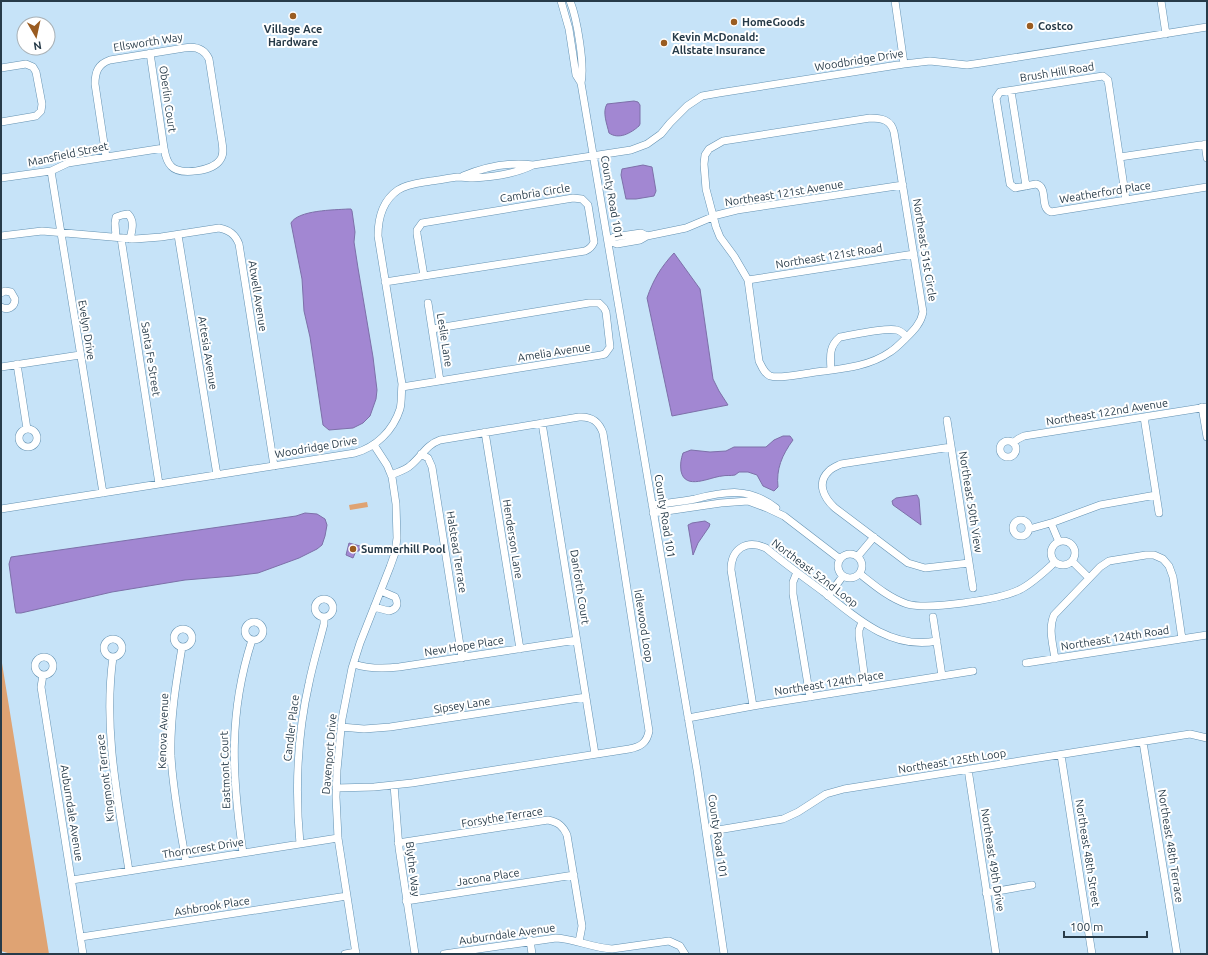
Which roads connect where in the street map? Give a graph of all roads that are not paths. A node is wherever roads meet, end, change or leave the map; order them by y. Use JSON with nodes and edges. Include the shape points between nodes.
{"nodes":[{"id":1,"x":561,"y":1,"type":"edge"},
{"id":2,"x":570,"y":1,"type":"edge"},
{"id":3,"x":894,"y":1,"type":"edge"},
{"id":4,"x":1161,"y":1,"type":"edge"},
{"id":5,"x":574,"y":15,"type":"junction"},
{"id":6,"x":566,"y":17,"type":"junction"},
{"id":7,"x":1207,"y":27,"type":"edge"},
{"id":8,"x":1166,"y":34,"type":"junction"},
{"id":9,"x":150,"y":53,"type":"junction"},
{"id":10,"x":904,"y":64,"type":"junction"},
{"id":11,"x":1,"y":68,"type":"edge"},
{"id":12,"x":581,"y":83,"type":"junction"},
{"id":13,"x":1011,"y":91,"type":"junction"},
{"id":14,"x":1,"y":122,"type":"edge"},
{"id":15,"x":1206,"y":144,"type":"edge"},
{"id":16,"x":164,"y":148,"type":"junction"},
{"id":17,"x":593,"y":156,"type":"junction"},
{"id":18,"x":106,"y":157,"type":"junction"},
{"id":19,"x":1120,"y":157,"type":"junction"},
{"id":20,"x":1207,"y":158,"type":"edge"},
{"id":21,"x":51,"y":171,"type":"junction"},
{"id":22,"x":460,"y":177,"type":"joint"},
{"id":23,"x":1,"y":178,"type":"edge"},
{"id":24,"x":903,"y":185,"type":"junction"},
{"id":25,"x":1026,"y":186,"type":"junction"},
{"id":26,"x":1207,"y":187,"type":"edge"},
{"id":27,"x":1126,"y":200,"type":"junction"},
{"id":28,"x":712,"y":217,"type":"junction"},
{"id":29,"x":61,"y":232,"type":"junction"},
{"id":30,"x":178,"y":235,"type":"junction"},
{"id":31,"x":1,"y":236,"type":"edge"},
{"id":32,"x":118,"y":238,"type":"junction"},
{"id":33,"x":130,"y":239,"type":"junction"},
{"id":34,"x":609,"y":241,"type":"junction"},
{"id":35,"x":914,"y":254,"type":"junction"},
{"id":36,"x":424,"y":276,"type":"junction"},
{"id":37,"x":748,"y":280,"type":"junction"},
{"id":38,"x":385,"y":282,"type":"junction"},
{"id":39,"x":1,"y":294,"type":"edge"},
{"id":40,"x":428,"y":304,"type":"dead end"},
{"id":41,"x":1,"y":307,"type":"edge"},
{"id":42,"x":432,"y":329,"type":"junction"},
{"id":43,"x":907,"y":337,"type":"junction"},
{"id":44,"x":80,"y":355,"type":"junction"},
{"id":45,"x":17,"y":364,"type":"junction"},
{"id":46,"x":1,"y":367,"type":"edge"},
{"id":47,"x":831,"y":370,"type":"junction"},
{"id":48,"x":440,"y":381,"type":"junction"},
{"id":49,"x":402,"y":387,"type":"junction"},
{"id":50,"x":1205,"y":407,"type":"edge"},
{"id":51,"x":1144,"y":417,"type":"junction"},
{"id":52,"x":947,"y":420,"type":"dead end"},
{"id":53,"x":542,"y":423,"type":"junction"},
{"id":54,"x":27,"y":429,"type":"dead end"},
{"id":55,"x":486,"y":432,"type":"junction"},
{"id":56,"x":1207,"y":437,"type":"edge"},
{"id":57,"x":1013,"y":443,"type":"dead end"},
{"id":58,"x":374,"y":445,"type":"junction"},
{"id":59,"x":951,"y":447,"type":"junction"},
{"id":60,"x":421,"y":454,"type":"junction"},
{"id":61,"x":274,"y":466,"type":"junction"},
{"id":62,"x":217,"y":475,"type":"junction"},
{"id":63,"x":391,"y":475,"type":"junction"},
{"id":64,"x":160,"y":484,"type":"junction"},
{"id":65,"x":103,"y":493,"type":"junction"},
{"id":66,"x":1156,"y":495,"type":"junction"},
{"id":67,"x":652,"y":505,"type":"junction"},
{"id":68,"x":1,"y":509,"type":"edge"},
{"id":69,"x":653,"y":513,"type":"junction"},
{"id":70,"x":1159,"y":513,"type":"dead end"},
{"id":71,"x":784,"y":516,"type":"junction"},
{"id":72,"x":1051,"y":523,"type":"junction"},
{"id":73,"x":1029,"y":529,"type":"dead end"},
{"id":74,"x":874,"y":537,"type":"junction"},
{"id":75,"x":1059,"y":542,"type":"junction"},
{"id":76,"x":858,"y":556,"type":"junction"},
{"id":77,"x":840,"y":559,"type":"junction"},
{"id":78,"x":1072,"y":561,"type":"junction"},
{"id":79,"x":1055,"y":562,"type":"junction"},
{"id":80,"x":969,"y":563,"type":"junction"},
{"id":81,"x":797,"y":572,"type":"junction"},
{"id":82,"x":860,"y":574,"type":"junction"},
{"id":83,"x":843,"y":576,"type":"junction"},
{"id":84,"x":1089,"y":578,"type":"junction"},
{"id":85,"x":973,"y":588,"type":"dead end"},
{"id":86,"x":381,"y":590,"type":"junction"},
{"id":87,"x":828,"y":596,"type":"junction"},
{"id":88,"x":374,"y":607,"type":"junction"},
{"id":89,"x":933,"y":616,"type":"dead end"},
{"id":90,"x":324,"y":617,"type":"dead end"},
{"id":91,"x":862,"y":622,"type":"junction"},
{"id":92,"x":1207,"y":635,"type":"edge"},
{"id":93,"x":1182,"y":639,"type":"junction"},
{"id":94,"x":252,"y":640,"type":"dead end"},
{"id":95,"x":577,"y":640,"type":"junction"},
{"id":96,"x":937,"y":641,"type":"junction"},
{"id":97,"x":182,"y":647,"type":"dead end"},
{"id":98,"x":520,"y":649,"type":"junction"},
{"id":99,"x":113,"y":657,"type":"dead end"},
{"id":100,"x":462,"y":658,"type":"junction"},
{"id":101,"x":1055,"y":659,"type":"junction"},
{"id":102,"x":1026,"y":663,"type":"dead end"},
{"id":103,"x":354,"y":664,"type":"junction"},
{"id":104,"x":973,"y":671,"type":"dead end"},
{"id":105,"x":43,"y":675,"type":"dead end"},
{"id":106,"x":942,"y":676,"type":"junction"},
{"id":107,"x":866,"y":688,"type":"junction"},
{"id":108,"x":586,"y":697,"type":"junction"},
{"id":109,"x":810,"y":697,"type":"junction"},
{"id":110,"x":753,"y":706,"type":"junction"},
{"id":111,"x":688,"y":718,"type":"junction"},
{"id":112,"x":341,"y":727,"type":"junction"},
{"id":113,"x":1207,"y":738,"type":"edge"},
{"id":114,"x":1143,"y":742,"type":"junction"},
{"id":115,"x":595,"y":754,"type":"junction"},
{"id":116,"x":1061,"y":755,"type":"junction"},
{"id":117,"x":968,"y":769,"type":"junction"},
{"id":118,"x":394,"y":785,"type":"junction"},
{"id":119,"x":336,"y":788,"type":"junction"},
{"id":120,"x":706,"y":832,"type":"junction"},
{"id":121,"x":338,"y":838,"type":"junction"},
{"id":122,"x":398,"y":843,"type":"junction"},
{"id":123,"x":300,"y":844,"type":"junction"},
{"id":124,"x":243,"y":853,"type":"junction"},
{"id":125,"x":186,"y":862,"type":"junction"},
{"id":126,"x":128,"y":871,"type":"junction"},
{"id":127,"x":574,"y":875,"type":"junction"},
{"id":128,"x":72,"y":880,"type":"junction"},
{"id":129,"x":1032,"y":885,"type":"dead end"},
{"id":130,"x":986,"y":893,"type":"junction"},
{"id":131,"x":347,"y":896,"type":"junction"},
{"id":132,"x":406,"y":901,"type":"junction"},
{"id":133,"x":81,"y":937,"type":"junction"},
{"id":134,"x":530,"y":940,"type":"junction"},
{"id":135,"x":580,"y":942,"type":"junction"},
{"id":136,"x":473,"y":952,"type":"edge"},
{"id":137,"x":356,"y":953,"type":"edge"},
{"id":138,"x":83,"y":954,"type":"edge"},
{"id":139,"x":345,"y":954,"type":"edge"},
{"id":140,"x":415,"y":954,"type":"edge"},
{"id":141,"x":444,"y":954,"type":"edge"},
{"id":142,"x":532,"y":954,"type":"edge"},
{"id":143,"x":685,"y":954,"type":"edge"},
{"id":144,"x":724,"y":954,"type":"edge"},
{"id":145,"x":996,"y":954,"type":"edge"},
{"id":146,"x":1092,"y":954,"type":"edge"},
{"id":147,"x":1177,"y":954,"type":"edge"}],
"edges":[{"from":1,"to":6,"type":"street","name":"County Road 101"},
{"from":2,"to":5,"type":"street","name":"County Road 101"},
{"from":3,"to":10,"type":"street"},
{"from":4,"to":8,"type":"street"},
{"from":5,"to":6,"type":"street"},
{"from":5,"to":12,"type":"street","name":"County Road 101","via":[[583,74]]},
{"from":6,"to":12,"type":"street","name":"County Road 101","via":[[576,75]]},
{"from":7,"to":8,"type":"street","name":"Woodbridge Drive"},
{"from":8,"to":10,"type":"street","name":"Woodbridge Drive","via":[[981,63],[930,61]]},
{"from":9,"to":16,"type":"street","name":"Oberlin Court"},
{"from":9,"to":16,"type":"street","name":"Ellsworth Way","via":[[191,47],[202,50],[207,55],[223,155],[211,168],[180,172],[168,162]]},
{"from":9,"to":18,"type":"street","name":"Ellsworth Way","via":[[110,60],[96,70],[95,84]]},
{"from":10,"to":17,"type":"street","name":"Woodbridge Drive","via":[[702,96],[687,106],[661,134],[647,144],[631,150]]},
{"from":11,"to":14,"type":"street","via":[[26,64],[35,69],[42,108],[36,116]]},
{"from":12,"to":17,"type":"street","name":"County Road 101"},
{"from":13,"to":19,"type":"street","name":"Brush Hill Road","via":[[1104,77],[1108,80]]},
{"from":13,"to":25,"type":"street"},
{"from":13,"to":25,"type":"street","name":"Brush Hill Road","via":[[1000,92],[996,98],[1010,184],[1014,188]]},
{"from":15,"to":19,"type":"street"},
{"from":15,"to":20,"type":"street"},
{"from":16,"to":18,"type":"street","name":"Mansfield Street"},
{"from":17,"to":22,"type":"street","name":"Woodbridge Drive","via":[[533,166],[496,176]]},
{"from":17,"to":34,"type":"street","name":"County Road 101"},
{"from":18,"to":21,"type":"street","name":"Mansfield Street","via":[[68,163]]},
{"from":19,"to":27,"type":"street","name":"Brush Hill Road"},
{"from":21,"to":23,"type":"street","name":"Mansfield Street"},
{"from":21,"to":29,"type":"street","name":"Evelyn Drive"},
{"from":22,"to":38,"type":"street","name":"Woodridge Drive","via":[[407,186],[398,190],[384,205],[380,214],[378,236]]},
{"from":24,"to":28,"type":"street","name":"Northeast 121st Avenue","via":[[737,210]]},
{"from":24,"to":28,"type":"street","name":"Northeast 51st Circle","via":[[893,126],[884,119],[870,118],[728,140],[715,144],[705,155],[706,189]]},
{"from":24,"to":35,"type":"street","name":"Northeast 51st Circle"},
{"from":25,"to":27,"type":"street","name":"Weatherford Place","via":[[1042,186],[1046,208],[1050,212]]},
{"from":26,"to":27,"type":"street","name":"Weatherford Place"},
{"from":28,"to":34,"type":"street","name":"Northeast 121st Avenue","via":[[686,228],[647,236],[641,233],[614,237]]},
{"from":28,"to":37,"type":"street","name":"Northeast 51st Circle","via":[[720,237]]},
{"from":29,"to":31,"type":"street","name":"Atwell Avenue","via":[[30,232]]},
{"from":29,"to":32,"type":"street","name":"Atwell Avenue"},
{"from":29,"to":44,"type":"street","name":"Evelyn Drive"},
{"from":30,"to":33,"type":"street","name":"Atwell Avenue"},
{"from":30,"to":61,"type":"street","name":"Atwell Avenue","via":[[219,228],[229,231],[239,244]]},
{"from":30,"to":62,"type":"street","name":"Artesia Avenue"},
{"from":32,"to":33,"type":"street","name":"Atwell Avenue"},
{"from":32,"to":33,"type":"street","via":[[116,217],[128,214],[132,218]]},
{"from":32,"to":64,"type":"street","name":"Santa Fe Street"},
{"from":34,"to":67,"type":"street","name":"County Road 101"},
{"from":35,"to":37,"type":"street","name":"Northeast 121st Road"},
{"from":35,"to":43,"type":"street","name":"Northeast 51st Circle","via":[[923,312],[922,319]]},
{"from":36,"to":36,"type":"street","name":"Cambria Circle","via":[[417,234],[422,223],[578,198],[586,201],[588,205],[594,242],[589,249]]},
{"from":36,"to":38,"type":"street","name":"Cambria Circle"},
{"from":37,"to":47,"type":"street","name":"Northeast 51st Circle","via":[[759,361],[765,372],[778,377]]},
{"from":38,"to":49,"type":"street","name":"Woodridge Drive"},
{"from":39,"to":41,"type":"street","via":[[11,292],[15,299],[12,307]]},
{"from":40,"to":42,"type":"street","name":"Leslie Lane"},
{"from":42,"to":48,"type":"street","name":"Leslie Lane"},
{"from":42,"to":48,"type":"street","name":"Amelia Avenue","via":[[594,302],[602,305],[606,312],[610,344],[605,354]]},
{"from":43,"to":47,"type":"street","name":"Northeast 51st Circle","via":[[890,352],[868,363]]},
{"from":43,"to":47,"type":"street","via":[[895,330],[885,330],[840,337],[831,348]]},
{"from":44,"to":45,"type":"street"},
{"from":44,"to":65,"type":"street","name":"Evelyn Drive"},
{"from":45,"to":46,"type":"street"},
{"from":45,"to":54,"type":"street"},
{"from":48,"to":49,"type":"street","name":"Amelia Avenue"},
{"from":49,"to":58,"type":"street","name":"Woodridge Drive","via":[[396,419]]},
{"from":50,"to":51,"type":"street","name":"Northeast 122nd Avenue"},
{"from":50,"to":56,"type":"street"},
{"from":51,"to":57,"type":"street","name":"Northeast 122nd Avenue","via":[[1024,436]]},
{"from":51,"to":66,"type":"street"},
{"from":52,"to":59,"type":"street","name":"Northeast 50th View"},
{"from":53,"to":55,"type":"street","name":"Idlewood Loop"},
{"from":53,"to":95,"type":"street","name":"Danforth Court"},
{"from":53,"to":115,"type":"street","name":"Idlewood Loop","via":[[579,417],[590,418],[601,428],[604,440],[649,731],[646,740],[638,747]]},
{"from":55,"to":60,"type":"street","name":"Idlewood Loop","via":[[440,440]]},
{"from":55,"to":98,"type":"street","name":"Henderson Lane"},
{"from":58,"to":61,"type":"street","name":"Woodridge Drive","via":[[354,453]]},
{"from":58,"to":63,"type":"street","name":"Davenport Drive"},
{"from":59,"to":74,"type":"street","via":[[841,464],[829,470],[822,489],[826,500]]},
{"from":59,"to":80,"type":"street","name":"Northeast 50th View"},
{"from":60,"to":63,"type":"street","name":"Idlewood Loop","via":[[413,464]]},
{"from":60,"to":100,"type":"street","name":"Halstead Terrace","via":[[428,458],[432,467]]},
{"from":61,"to":62,"type":"street","name":"Woodridge Drive"},
{"from":62,"to":64,"type":"street","name":"Woodridge Drive"},
{"from":63,"to":86,"type":"street","name":"Davenport Drive","via":[[396,504],[397,538],[395,553]]},
{"from":64,"to":65,"type":"street","name":"Woodridge Drive"},
{"from":65,"to":68,"type":"street","name":"Woodridge Drive"},
{"from":66,"to":70,"type":"street"},
{"from":66,"to":72,"type":"street","via":[[1100,505]]},
{"from":67,"to":69,"type":"street","name":"County Road 101"},
{"from":67,"to":71,"type":"street","via":[[733,492],[761,498]]},
{"from":69,"to":71,"type":"street","via":[[748,501]]},
{"from":69,"to":111,"type":"street","name":"County Road 101"},
{"from":71,"to":77,"type":"street"},
{"from":72,"to":73,"type":"street"},
{"from":72,"to":75,"type":"street"},
{"from":74,"to":76,"type":"street"},
{"from":74,"to":80,"type":"street","via":[[908,562],[925,568]]},
{"from":75,"to":78,"type":"street","via":[[1069,543],[1074,548]]},
{"from":75,"to":79,"type":"street","via":[[1053,546],[1051,552]]},
{"from":76,"to":77,"type":"street","via":[[850,554]]},
{"from":76,"to":82,"type":"street","via":[[863,567]]},
{"from":77,"to":83,"type":"street","via":[[838,570]]},
{"from":78,"to":79,"type":"street","via":[[1062,565]]},
{"from":78,"to":84,"type":"street"},
{"from":79,"to":82,"type":"street","via":[[1019,590],[1006,595],[941,606],[906,604]]},
{"from":80,"to":85,"type":"street","name":"Northeast 50th View"},
{"from":81,"to":87,"type":"street","name":"Northeast 52nd Loop"},
{"from":81,"to":109,"type":"street","via":[[793,582],[793,594]]},
{"from":81,"to":110,"type":"street","name":"Northeast 52nd Loop","via":[[766,548],[753,544],[740,548],[732,558],[731,570]]},
{"from":82,"to":83,"type":"street","via":[[850,579]]},
{"from":83,"to":87,"type":"street"},
{"from":84,"to":93,"type":"street","via":[[1108,561],[1146,554],[1162,559],[1169,566],[1173,577]]},
{"from":84,"to":101,"type":"street","via":[[1054,615],[1051,622]]},
{"from":86,"to":88,"type":"street","name":"Davenport Drive"},
{"from":86,"to":88,"type":"street","via":[[395,597],[396,608],[389,612]]},
{"from":87,"to":91,"type":"street","name":"Northeast 52nd Loop"},
{"from":88,"to":103,"type":"street","name":"Davenport Drive"},
{"from":89,"to":96,"type":"street"},
{"from":90,"to":123,"type":"street","name":"Candler Place","via":[[308,684],[301,728],[297,789]]},
{"from":91,"to":96,"type":"street","name":"Northeast 52nd Loop","via":[[882,634],[899,639],[924,643]]},
{"from":91,"to":107,"type":"street","via":[[859,636]]},
{"from":92,"to":93,"type":"street","name":"Northeast 124th Road"},
{"from":93,"to":101,"type":"street","name":"Northeast 124th Road"},
{"from":94,"to":124,"type":"street","name":"Eastmont Court","via":[[238,697],[234,739],[234,786]]},
{"from":95,"to":98,"type":"street","name":"New Hope Place"},
{"from":95,"to":108,"type":"street","name":"Danforth Court"},
{"from":96,"to":106,"type":"street"},
{"from":97,"to":125,"type":"street","name":"Kenova Avenue","via":[[172,715],[171,755]]},
{"from":98,"to":100,"type":"street","name":"New Hope Place"},
{"from":99,"to":126,"type":"street","name":"Kingmont Terrace","via":[[110,695],[111,755]]},
{"from":100,"to":103,"type":"street","name":"New Hope Place","via":[[383,669]]},
{"from":101,"to":102,"type":"street","name":"Northeast 124th Road"},
{"from":103,"to":112,"type":"street","name":"Davenport Drive"},
{"from":104,"to":106,"type":"street","name":"Northeast 124th Place"},
{"from":105,"to":128,"type":"street","name":"Auburndale Avenue","via":[[41,687]]},
{"from":106,"to":107,"type":"street","name":"Northeast 124th Place"},
{"from":107,"to":109,"type":"street","name":"Northeast 124th Place"},
{"from":108,"to":112,"type":"street","name":"Sipsey Lane","via":[[404,725],[364,729]]},
{"from":108,"to":115,"type":"street","name":"Danforth Court"},
{"from":109,"to":110,"type":"street","name":"Northeast 124th Place"},
{"from":110,"to":111,"type":"street","name":"Northeast 124th Place"},
{"from":111,"to":120,"type":"street","name":"County Road 101"},
{"from":112,"to":119,"type":"street","name":"Davenport Drive"},
{"from":113,"to":114,"type":"street","name":"Northeast 125th Loop","via":[[1190,734]]},
{"from":114,"to":116,"type":"street","name":"Northeast 125th Loop"},
{"from":114,"to":147,"type":"street","name":"Northeast 48th Terrace"},
{"from":115,"to":118,"type":"street","name":"Idlewood Loop"},
{"from":116,"to":117,"type":"street","name":"Northeast 125th Loop"},
{"from":116,"to":146,"type":"street","name":"Northeast 48th Street"},
{"from":117,"to":120,"type":"street","name":"Northeast 125th Loop","via":[[844,789],[826,794],[783,819]]},
{"from":117,"to":130,"type":"street","name":"Northeast 49th Drive"},
{"from":118,"to":119,"type":"street","name":"Idlewood Loop"},
{"from":118,"to":122,"type":"street","name":"Blythe Way"},
{"from":119,"to":121,"type":"street","name":"Davenport Drive"},
{"from":120,"to":144,"type":"street","name":"County Road 101"},
{"from":121,"to":123,"type":"street","name":"Thorncrest Drive"},
{"from":121,"to":131,"type":"street","name":"Davenport Drive"},
{"from":122,"to":127,"type":"street","name":"Forsythe Terrace","via":[[554,821],[562,826],[567,835]]},
{"from":122,"to":132,"type":"street","name":"Blythe Way"},
{"from":123,"to":124,"type":"street","name":"Thorncrest Drive"},
{"from":124,"to":125,"type":"street","name":"Thorncrest Drive"},
{"from":125,"to":126,"type":"street","name":"Thorncrest Drive"},
{"from":126,"to":128,"type":"street","name":"Thorncrest Drive"},
{"from":127,"to":132,"type":"street","name":"Jacona Place"},
{"from":127,"to":135,"type":"street","name":"Forsythe Terrace","via":[[582,926]]},
{"from":128,"to":133,"type":"street","name":"Auburndale Avenue"},
{"from":129,"to":130,"type":"street"},
{"from":130,"to":145,"type":"street","name":"Northeast 49th Drive"},
{"from":131,"to":133,"type":"street","name":"Ashbrook Place"},
{"from":131,"to":137,"type":"street","name":"Davenport Drive"},
{"from":132,"to":140,"type":"street","name":"Blythe Way"},
{"from":133,"to":138,"type":"street","name":"Auburndale Avenue"},
{"from":134,"to":135,"type":"street","name":"Auburndale Avenue","via":[[556,938]]},
{"from":134,"to":136,"type":"street","name":"Auburndale Avenue"},
{"from":134,"to":142,"type":"street"},
{"from":135,"to":143,"type":"street","name":"Auburndale Avenue","via":[[612,949],[669,941],[680,946]]},
{"from":136,"to":141,"type":"street","name":"Auburndale Avenue"},
{"from":137,"to":139,"type":"street"}]}
